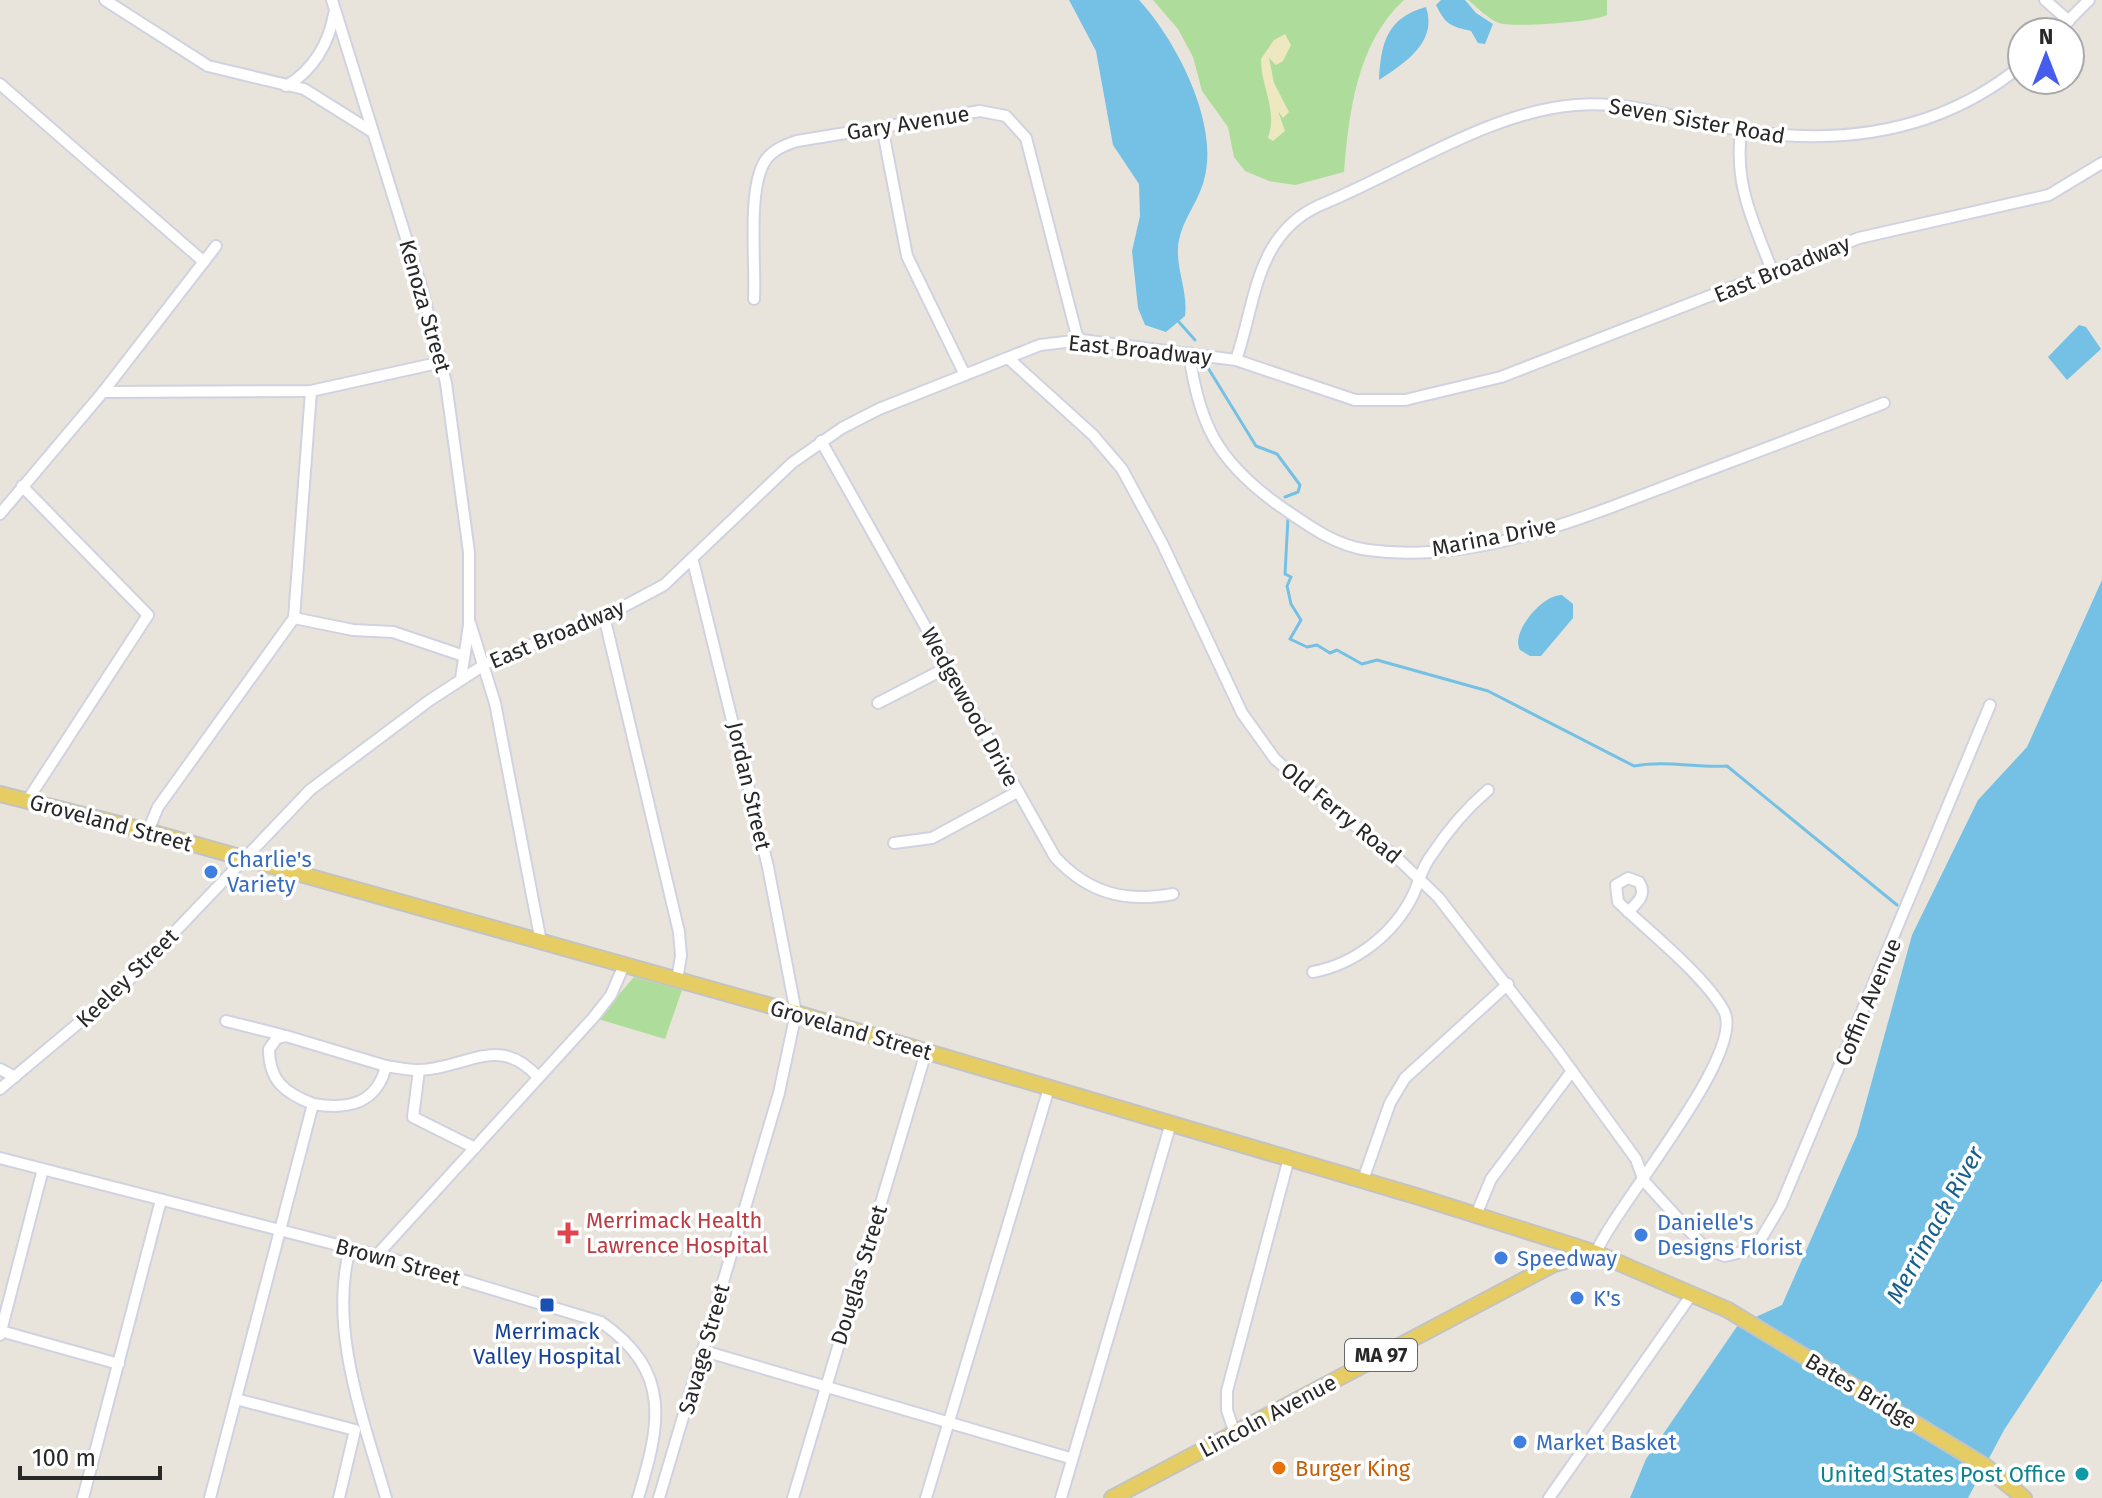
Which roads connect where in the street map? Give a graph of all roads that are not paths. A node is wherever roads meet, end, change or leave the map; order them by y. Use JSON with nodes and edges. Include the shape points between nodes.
{"nodes":[{"id":1,"x":105,"y":0,"type":"edge"},
{"id":2,"x":2045,"y":0,"type":"edge"},
{"id":3,"x":2089,"y":0,"type":"edge"},
{"id":4,"x":333,"y":6,"type":"edge"},
{"id":5,"x":2063,"y":16,"type":"edge"},
{"id":6,"x":2074,"y":16,"type":"edge"},
{"id":7,"x":2006,"y":76,"type":"edge"},
{"id":8,"x":0,"y":84,"type":"edge"},
{"id":9,"x":286,"y":86,"type":"junction"},
{"id":10,"x":882,"y":126,"type":"junction"},
{"id":11,"x":371,"y":131,"type":"junction"},
{"id":12,"x":1741,"y":131,"type":"junction"},
{"id":13,"x":2102,"y":163,"type":"edge"},
{"id":14,"x":216,"y":246,"type":"dead end"},
{"id":15,"x":204,"y":262,"type":"junction"},
{"id":16,"x":1773,"y":273,"type":"junction"},
{"id":17,"x":754,"y":299,"type":"dead end"},
{"id":18,"x":1078,"y":340,"type":"junction"},
{"id":19,"x":1189,"y":353,"type":"junction"},
{"id":20,"x":1008,"y":358,"type":"junction"},
{"id":21,"x":1236,"y":360,"type":"junction"},
{"id":22,"x":442,"y":362,"type":"junction"},
{"id":23,"x":965,"y":375,"type":"junction"},
{"id":24,"x":311,"y":391,"type":"junction"},
{"id":25,"x":103,"y":392,"type":"junction"},
{"id":26,"x":1884,"y":403,"type":"dead end"},
{"id":27,"x":821,"y":441,"type":"junction"},
{"id":28,"x":22,"y":486,"type":"junction"},
{"id":29,"x":0,"y":514,"type":"edge"},
{"id":30,"x":693,"y":561,"type":"junction"},
{"id":31,"x":604,"y":616,"type":"junction"},
{"id":32,"x":294,"y":618,"type":"junction"},
{"id":33,"x":469,"y":621,"type":"junction"},
{"id":34,"x":464,"y":656,"type":"junction"},
{"id":35,"x":485,"y":664,"type":"junction"},
{"id":36,"x":948,"y":667,"type":"junction"},
{"id":37,"x":461,"y":679,"type":"junction"},
{"id":38,"x":878,"y":703,"type":"dead end"},
{"id":39,"x":1990,"y":705,"type":"dead end"},
{"id":40,"x":1488,"y":790,"type":"dead end"},
{"id":41,"x":1017,"y":792,"type":"junction"},
{"id":42,"x":0,"y":794,"type":"edge"},
{"id":43,"x":27,"y":801,"type":"junction"},
{"id":44,"x":148,"y":831,"type":"junction"},
{"id":45,"x":894,"y":843,"type":"dead end"},
{"id":46,"x":246,"y":860,"type":"junction"},
{"id":47,"x":1419,"y":879,"type":"junction"},
{"id":48,"x":1173,"y":894,"type":"dead end"},
{"id":49,"x":1628,"y":912,"type":"dead end"},
{"id":50,"x":541,"y":942,"type":"junction"},
{"id":51,"x":624,"y":965,"type":"junction"},
{"id":52,"x":1313,"y":972,"type":"dead end"},
{"id":53,"x":677,"y":980,"type":"junction"},
{"id":54,"x":1508,"y":984,"type":"junction"},
{"id":55,"x":796,"y":1013,"type":"junction"},
{"id":56,"x":226,"y":1021,"type":"dead end"},
{"id":57,"x":286,"y":1036,"type":"junction"},
{"id":58,"x":926,"y":1052,"type":"junction"},
{"id":59,"x":386,"y":1066,"type":"junction"},
{"id":60,"x":0,"y":1069,"type":"edge"},
{"id":61,"x":419,"y":1070,"type":"junction"},
{"id":62,"x":1572,"y":1071,"type":"junction"},
{"id":63,"x":15,"y":1077,"type":"junction"},
{"id":64,"x":538,"y":1077,"type":"junction"},
{"id":65,"x":1049,"y":1088,"type":"junction"},
{"id":66,"x":0,"y":1089,"type":"edge"},
{"id":67,"x":313,"y":1104,"type":"junction"},
{"id":68,"x":1171,"y":1123,"type":"junction"},
{"id":69,"x":475,"y":1148,"type":"junction"},
{"id":70,"x":0,"y":1158,"type":"edge"},
{"id":71,"x":1289,"y":1158,"type":"junction"},
{"id":72,"x":43,"y":1169,"type":"junction"},
{"id":73,"x":1363,"y":1180,"type":"junction"},
{"id":74,"x":1644,"y":1181,"type":"junction"},
{"id":75,"x":161,"y":1200,"type":"junction"},
{"id":76,"x":1476,"y":1215,"type":"junction"},
{"id":77,"x":279,"y":1230,"type":"junction"},
{"id":78,"x":350,"y":1248,"type":"junction"},
{"id":79,"x":1706,"y":1249,"type":"joint"},
{"id":80,"x":1596,"y":1253,"type":"junction"},
{"id":81,"x":377,"y":1255,"type":"junction"},
{"id":82,"x":1692,"y":1294,"type":"junction"},
{"id":83,"x":1,"y":1333,"type":"edge"},
{"id":84,"x":704,"y":1351,"type":"junction"},
{"id":85,"x":119,"y":1364,"type":"junction"},
{"id":86,"x":826,"y":1387,"type":"junction"},
{"id":87,"x":236,"y":1399,"type":"junction"},
{"id":88,"x":947,"y":1423,"type":"junction"},
{"id":89,"x":1235,"y":1434,"type":"junction"},
{"id":90,"x":1070,"y":1458,"type":"junction"},
{"id":91,"x":83,"y":1498,"type":"edge"},
{"id":92,"x":210,"y":1498,"type":"edge"},
{"id":93,"x":339,"y":1498,"type":"edge"},
{"id":94,"x":386,"y":1498,"type":"edge"},
{"id":95,"x":638,"y":1498,"type":"edge"},
{"id":96,"x":659,"y":1498,"type":"edge"},
{"id":97,"x":793,"y":1498,"type":"edge"},
{"id":98,"x":926,"y":1498,"type":"edge"},
{"id":99,"x":1061,"y":1498,"type":"edge"},
{"id":100,"x":1112,"y":1498,"type":"edge"},
{"id":101,"x":1549,"y":1498,"type":"edge"},
{"id":102,"x":2024,"y":1498,"type":"edge"}],
"edges":[{"from":1,"to":9,"type":"street","via":[[208,66]]},
{"from":2,"to":5,"type":"street"},
{"from":3,"to":6,"type":"street"},
{"from":4,"to":9,"type":"street","via":[[328,38],[306,74]]},
{"from":4,"to":11,"type":"street","name":"Kenoza Street"},
{"from":7,"to":12,"type":"street","name":"Seven Sister Road","via":[[1968,101],[1894,129],[1816,139]]},
{"from":8,"to":15,"type":"street"},
{"from":9,"to":11,"type":"street","via":[[312,93]]},
{"from":10,"to":17,"type":"street","name":"Gary Avenue","via":[[797,141],[765,160],[757,198]]},
{"from":10,"to":18,"type":"street","name":"Gary Avenue","via":[[980,111],[1015,123],[1026,138]]},
{"from":10,"to":23,"type":"street","via":[[907,256]]},
{"from":11,"to":22,"type":"street","name":"Kenoza Street"},
{"from":12,"to":16,"type":"street","via":[[1740,186]]},
{"from":12,"to":21,"type":"street","name":"Seven Sister Road","via":[[1620,105],[1556,107],[1514,117],[1289,224],[1268,251]]},
{"from":13,"to":16,"type":"street","name":"East Broadway","via":[[2049,195],[1859,238]]},
{"from":14,"to":15,"type":"street"},
{"from":15,"to":25,"type":"street"},
{"from":16,"to":21,"type":"street","name":"East Broadway","via":[[1501,377],[1405,400],[1355,400]]},
{"from":18,"to":19,"type":"street","name":"East Broadway"},
{"from":18,"to":20,"type":"street","name":"East Broadway","via":[[1040,345]]},
{"from":19,"to":21,"type":"street","name":"East Broadway"},
{"from":19,"to":26,"type":"street","name":"Marina Drive","via":[[1207,427],[1238,474],[1324,536],[1388,552],[1444,551],[1559,525]]},
{"from":20,"to":23,"type":"street","name":"East Broadway"},
{"from":20,"to":47,"type":"street","name":"Old Ferry Road","via":[[1093,435],[1128,479],[1242,713],[1275,759]]},
{"from":22,"to":24,"type":"street"},
{"from":22,"to":33,"type":"street","name":"Kenoza Street","via":[[466,518]]},
{"from":23,"to":27,"type":"street","name":"East Broadway","via":[[879,409]]},
{"from":24,"to":25,"type":"street"},
{"from":24,"to":32,"type":"street"},
{"from":25,"to":28,"type":"street"},
{"from":27,"to":30,"type":"street","name":"East Broadway"},
{"from":27,"to":36,"type":"street","name":"Wedgewood Drive"},
{"from":28,"to":29,"type":"street"},
{"from":28,"to":43,"type":"street","via":[[148,615]]},
{"from":30,"to":31,"type":"street","name":"East Broadway","via":[[664,585]]},
{"from":30,"to":55,"type":"street","name":"Jordan Street","via":[[765,853]]},
{"from":31,"to":35,"type":"street","name":"East Broadway"},
{"from":31,"to":53,"type":"street","via":[[679,932]]},
{"from":32,"to":34,"type":"street","via":[[393,632]]},
{"from":32,"to":44,"type":"street","via":[[158,807]]},
{"from":33,"to":34,"type":"street","name":"Kenoza Street"},
{"from":33,"to":35,"type":"street","name":"Kenoza Street"},
{"from":34,"to":37,"type":"street","name":"Kenoza Street"},
{"from":35,"to":37,"type":"street","name":"East Broadway"},
{"from":35,"to":50,"type":"street","name":"Kenoza Street"},
{"from":36,"to":38,"type":"street"},
{"from":36,"to":41,"type":"street","name":"Wedgewood Drive"},
{"from":37,"to":46,"type":"street","name":"East Broadway","via":[[310,790]]},
{"from":39,"to":79,"type":"street","name":"Coffin Avenue","via":[[1781,1205],[1759,1242],[1746,1251],[1725,1256]]},
{"from":40,"to":47,"type":"street","via":[[1430,857]]},
{"from":41,"to":45,"type":"street","via":[[932,838]]},
{"from":41,"to":48,"type":"street","name":"Wedgewood Drive","via":[[1055,857],[1087,884],[1115,896]]},
{"from":42,"to":43,"type":"main road","name":"Groveland Street"},
{"from":43,"to":44,"type":"main road","name":"Groveland Street"},
{"from":44,"to":46,"type":"main road","name":"Groveland Street"},
{"from":46,"to":50,"type":"main road","name":"Groveland Street"},
{"from":46,"to":63,"type":"street","name":"Keeley Street","via":[[105,1003]]},
{"from":47,"to":52,"type":"street","via":[[1394,926],[1343,965]]},
{"from":47,"to":54,"type":"street","name":"Old Ferry Road"},
{"from":49,"to":74,"type":"street","via":[[1707,988],[1725,1013],[1729,1031]]},
{"from":50,"to":51,"type":"main road","name":"Groveland Street"},
{"from":51,"to":53,"type":"main road","name":"Groveland Street"},
{"from":51,"to":64,"type":"street","via":[[611,995]]},
{"from":53,"to":55,"type":"main road","name":"Groveland Street"},
{"from":54,"to":62,"type":"street","name":"Old Ferry Road"},
{"from":54,"to":73,"type":"street","via":[[1405,1078],[1390,1103]]},
{"from":55,"to":58,"type":"main road","name":"Groveland Street"},
{"from":55,"to":84,"type":"street","name":"Savage Street","via":[[779,1093]]},
{"from":56,"to":57,"type":"street"},
{"from":57,"to":59,"type":"street"},
{"from":57,"to":67,"type":"street","via":[[274,1039],[269,1049],[272,1075],[285,1092]]},
{"from":58,"to":65,"type":"main road","name":"Groveland Street"},
{"from":58,"to":86,"type":"street","name":"Douglas Street"},
{"from":59,"to":61,"type":"street"},
{"from":59,"to":67,"type":"street","via":[[379,1087],[363,1102],[336,1108]]},
{"from":60,"to":63,"type":"street"},
{"from":61,"to":64,"type":"street","via":[[495,1054],[517,1058]]},
{"from":61,"to":69,"type":"street","via":[[413,1117]]},
{"from":62,"to":74,"type":"street","name":"Old Ferry Road","via":[[1636,1159]]},
{"from":62,"to":76,"type":"street","via":[[1491,1179]]},
{"from":63,"to":66,"type":"street","name":"Keeley Street"},
{"from":64,"to":69,"type":"street"},
{"from":65,"to":68,"type":"main road","name":"Groveland Street"},
{"from":65,"to":88,"type":"street"},
{"from":67,"to":77,"type":"street"},
{"from":68,"to":71,"type":"main road","name":"Groveland Street"},
{"from":68,"to":90,"type":"street"},
{"from":69,"to":81,"type":"street"},
{"from":70,"to":72,"type":"street","name":"Brown Street"},
{"from":71,"to":73,"type":"main road","name":"Groveland Street"},
{"from":71,"to":89,"type":"street","via":[[1227,1391]]},
{"from":72,"to":75,"type":"street","name":"Brown Street"},
{"from":72,"to":83,"type":"street"},
{"from":73,"to":76,"type":"main road","name":"Groveland Street"},
{"from":74,"to":79,"type":"street","name":"Old Ferry Road"},
{"from":74,"to":80,"type":"street","via":[[1604,1233]]},
{"from":75,"to":77,"type":"street","name":"Brown Street"},
{"from":75,"to":85,"type":"street"},
{"from":76,"to":80,"type":"main road","name":"Groveland Street"},
{"from":77,"to":78,"type":"street","name":"Brown Street"},
{"from":77,"to":87,"type":"street"},
{"from":78,"to":81,"type":"street","name":"Brown Street"},
{"from":78,"to":94,"type":"street","via":[[343,1281],[352,1366]]},
{"from":80,"to":82,"type":"main road","name":"Groveland Street"},
{"from":80,"to":89,"type":"main road","name":"Lincoln Avenue","number":"MA 97","via":[[1554,1264]]},
{"from":81,"to":95,"type":"street","name":"Brown Street","via":[[583,1315],[622,1337],[646,1369],[657,1413],[656,1439]]},
{"from":82,"to":101,"type":"street"},
{"from":82,"to":102,"type":"main road","name":"Bates Bridge","via":[[1728,1310]]},
{"from":83,"to":85,"type":"street"},
{"from":84,"to":86,"type":"street"},
{"from":84,"to":96,"type":"street","name":"Savage Street"},
{"from":85,"to":91,"type":"street"},
{"from":86,"to":88,"type":"street"},
{"from":86,"to":97,"type":"street","name":"Douglas Street"},
{"from":87,"to":92,"type":"street"},
{"from":87,"to":93,"type":"street","via":[[355,1430]]},
{"from":88,"to":90,"type":"street"},
{"from":88,"to":98,"type":"street"},
{"from":89,"to":100,"type":"main road","name":"Lincoln Avenue","number":"MA 97"},
{"from":90,"to":99,"type":"street"}]}
